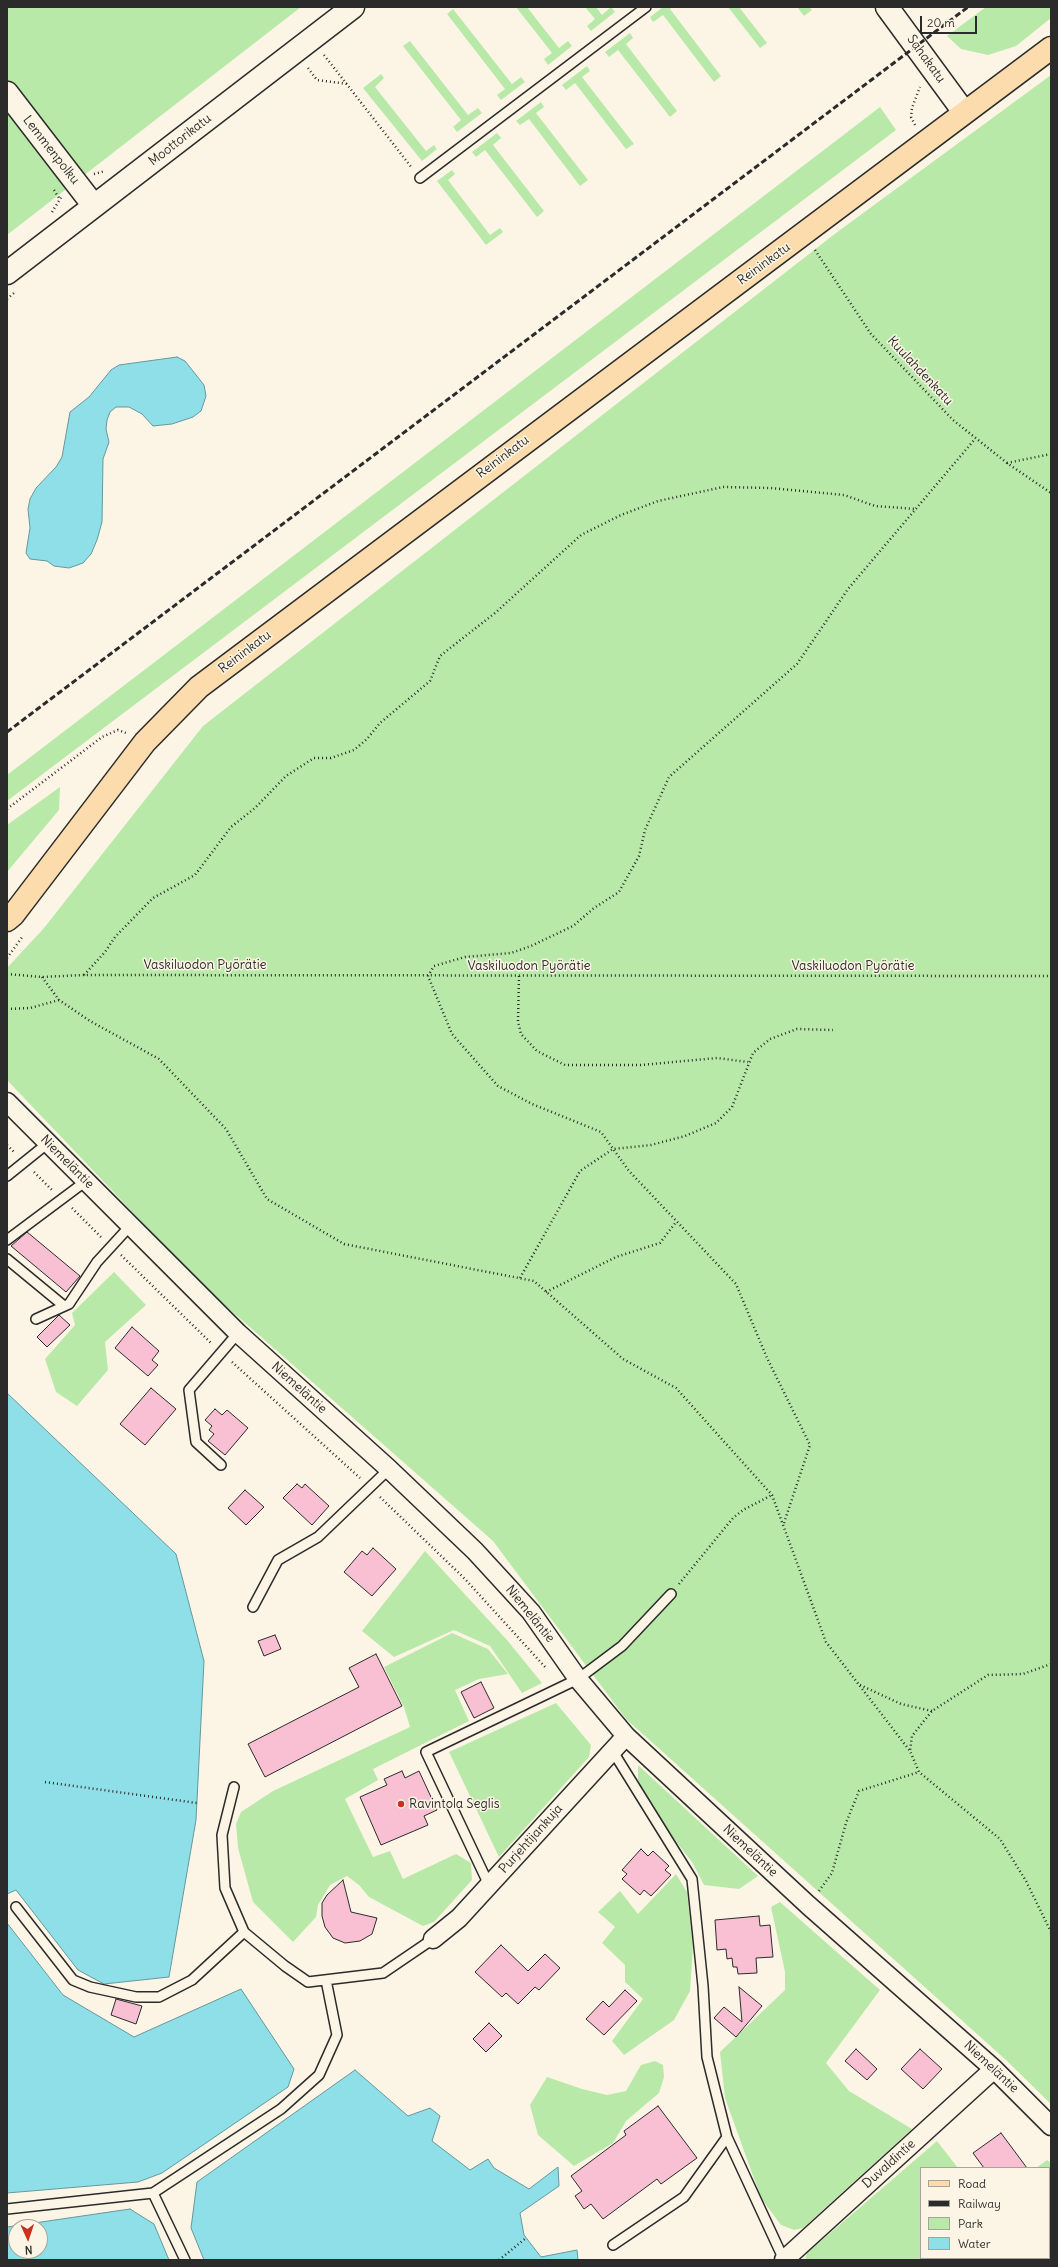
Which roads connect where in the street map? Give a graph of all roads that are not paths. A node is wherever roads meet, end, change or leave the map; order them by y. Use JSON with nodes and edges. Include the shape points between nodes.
{"nodes":[{"id":1,"x":353,"y":7,"type":"edge"},
{"id":2,"x":646,"y":7,"type":"edge"},
{"id":3,"x":887,"y":7,"type":"edge"},
{"id":4,"x":1051,"y":48,"type":"edge"},
{"id":5,"x":7,"y":93,"type":"edge"},
{"id":6,"x":964,"y":112,"type":"junction"},
{"id":7,"x":420,"y":178,"type":"road end"},
{"id":8,"x":94,"y":206,"type":"junction"},
{"id":9,"x":7,"y":274,"type":"edge"},
{"id":10,"x":7,"y":920,"type":"edge"},
{"id":11,"x":7,"y":1102,"type":"edge"},
{"id":12,"x":48,"y":1143,"type":"junction"},
{"id":13,"x":7,"y":1176,"type":"edge"},
{"id":14,"x":86,"y":1181,"type":"junction"},
{"id":15,"x":130,"y":1226,"type":"junction"},
{"id":16,"x":7,"y":1240,"type":"edge"},
{"id":17,"x":7,"y":1259,"type":"edge"},
{"id":18,"x":64,"y":1306,"type":"junction"},
{"id":19,"x":36,"y":1319,"type":"dead end"},
{"id":20,"x":238,"y":1333,"type":"junction"},
{"id":21,"x":221,"y":1465,"type":"dead end"},
{"id":22,"x":389,"y":1469,"type":"junction"},
{"id":23,"x":671,"y":1594,"type":"road end"},
{"id":24,"x":253,"y":1606,"type":"dead end"},
{"id":25,"x":578,"y":1679,"type":"junction"},
{"id":26,"x":626,"y":1736,"type":"junction"},
{"id":27,"x":612,"y":1750,"type":"junction"},
{"id":28,"x":234,"y":1787,"type":"dead end"},
{"id":29,"x":489,"y":1886,"type":"junction"},
{"id":30,"x":16,"y":1907,"type":"dead end"},
{"id":31,"x":244,"y":1932,"type":"junction"},
{"id":32,"x":433,"y":1939,"type":"joint"},
{"id":33,"x":326,"y":1980,"type":"junction"},
{"id":34,"x":994,"y":2069,"type":"junction"},
{"id":35,"x":1051,"y":2126,"type":"edge"},
{"id":36,"x":727,"y":2137,"type":"junction"},
{"id":37,"x":153,"y":2193,"type":"junction"},
{"id":38,"x":7,"y":2209,"type":"edge"},
{"id":39,"x":614,"y":2245,"type":"dead end"},
{"id":40,"x":185,"y":2260,"type":"edge"},
{"id":41,"x":784,"y":2260,"type":"edge"}],
"edges":[{"from":1,"to":8,"type":"main road","name":"Moottorikatu"},
{"from":2,"to":7,"type":"lane"},
{"from":3,"to":6,"type":"main road","name":"Sahakatu"},
{"from":4,"to":6,"type":"main road","name":"Reininkatu"},
{"from":5,"to":8,"type":"main road","name":"Lemmenpolku"},
{"from":6,"to":10,"type":"main road","name":"Reininkatu","via":[[200,687],[145,742]]},
{"from":8,"to":9,"type":"main road","name":"Moottorikatu"},
{"from":11,"to":12,"type":"street","name":"Niemeläntie"},
{"from":12,"to":13,"type":"lane"},
{"from":12,"to":14,"type":"street","name":"Niemeläntie"},
{"from":14,"to":15,"type":"street","name":"Niemeläntie"},
{"from":14,"to":16,"type":"lane"},
{"from":15,"to":18,"type":"lane","via":[[97,1262],[69,1304]]},
{"from":15,"to":20,"type":"street","name":"Niemeläntie"},
{"from":17,"to":18,"type":"lane"},
{"from":18,"to":19,"type":"lane"},
{"from":20,"to":21,"type":"lane","via":[[188,1390],[196,1442]]},
{"from":20,"to":22,"type":"street","name":"Niemeläntie"},
{"from":22,"to":24,"type":"lane","via":[[318,1537],[278,1560]]},
{"from":22,"to":25,"type":"street","name":"Niemeläntie","via":[[475,1551],[531,1612]]},
{"from":23,"to":25,"type":"lane","via":[[622,1646]]},
{"from":25,"to":26,"type":"street","name":"Niemeläntie"},
{"from":25,"to":29,"type":"lane","via":[[426,1752]]},
{"from":26,"to":27,"type":"street","name":"Purjehtijankuja"},
{"from":26,"to":34,"type":"street","name":"Niemeläntie","via":[[808,1905]]},
{"from":27,"to":29,"type":"street","name":"Purjehtijankuja"},
{"from":27,"to":36,"type":"lane","via":[[692,1879],[707,2057]]},
{"from":28,"to":31,"type":"lane","via":[[222,1835],[225,1888]]},
{"from":29,"to":32,"type":"street","name":"Purjehtijankuja","via":[[459,1918]]},
{"from":30,"to":31,"type":"lane","via":[[73,1980],[90,1987],[136,1997],[159,1997],[192,1980]]},
{"from":31,"to":33,"type":"lane","via":[[308,1982]]},
{"from":32,"to":33,"type":"lane","via":[[384,1973]]},
{"from":33,"to":37,"type":"lane","via":[[337,2035],[319,2075],[281,2109]]},
{"from":34,"to":35,"type":"street","name":"Niemeläntie"},
{"from":34,"to":41,"type":"street","name":"Duvaldintie"},
{"from":36,"to":39,"type":"lane","via":[[684,2197]]},
{"from":36,"to":41,"type":"lane"},
{"from":37,"to":38,"type":"lane"},
{"from":37,"to":40,"type":"lane"}]}
